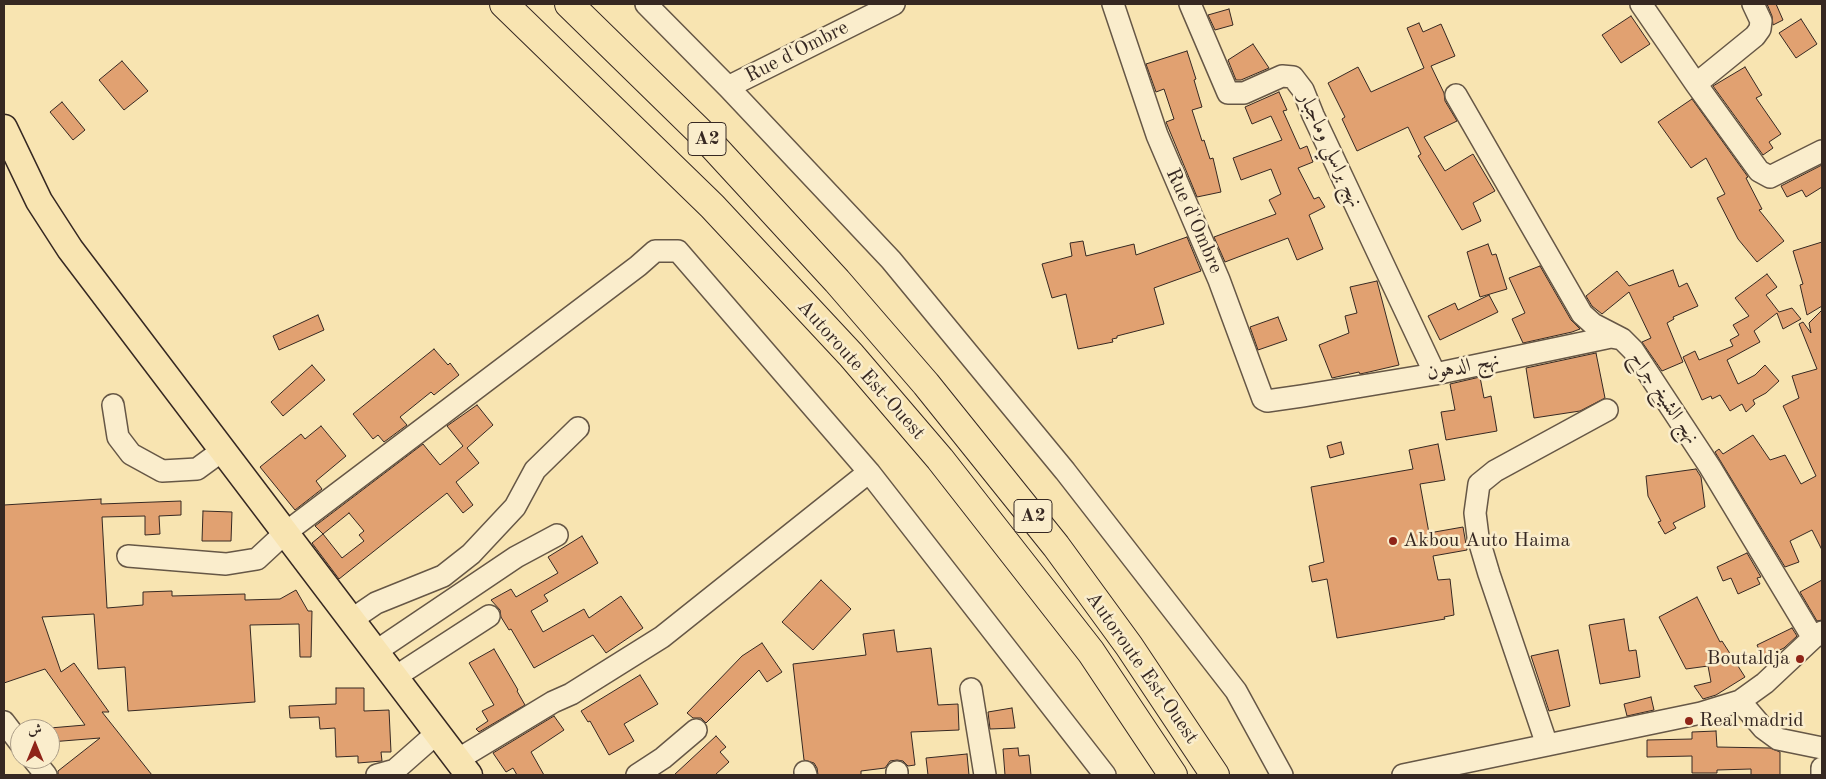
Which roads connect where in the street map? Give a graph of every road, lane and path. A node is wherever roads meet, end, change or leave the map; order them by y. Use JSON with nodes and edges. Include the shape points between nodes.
{"nodes":[{"id":1,"x":495,"y":4,"type":"edge"},
{"id":2,"x":504,"y":4,"type":"edge"},
{"id":3,"x":569,"y":4,"type":"edge"},
{"id":4,"x":646,"y":4,"type":"edge"},
{"id":5,"x":894,"y":4,"type":"edge"},
{"id":6,"x":1113,"y":4,"type":"edge"},
{"id":7,"x":1190,"y":4,"type":"edge"},
{"id":8,"x":1641,"y":4,"type":"edge"},
{"id":9,"x":1753,"y":4,"type":"edge"},
{"id":10,"x":538,"y":35,"type":"junction"},
{"id":11,"x":1696,"y":84,"type":"junction"},
{"id":12,"x":728,"y":87,"type":"junction"},
{"id":13,"x":1456,"y":95,"type":"dead end"},
{"id":14,"x":4,"y":128,"type":"edge"},
{"id":15,"x":1822,"y":151,"type":"edge"},
{"id":16,"x":1622,"y":339,"type":"junction"},
{"id":17,"x":1435,"y":374,"type":"junction"},
{"id":18,"x":1302,"y":396,"type":"joint"},
{"id":19,"x":113,"y":405,"type":"dead end"},
{"id":20,"x":1607,"y":410,"type":"dead end"},
{"id":21,"x":578,"y":428,"type":"dead end"},
{"id":22,"x":223,"y":450,"type":"junction"},
{"id":23,"x":869,"y":472,"type":"junction"},
{"id":24,"x":286,"y":533,"type":"junction"},
{"id":25,"x":557,"y":535,"type":"dead end"},
{"id":26,"x":128,"y":556,"type":"dead end"},
{"id":27,"x":489,"y":616,"type":"dead end"},
{"id":28,"x":351,"y":620,"type":"junction"},
{"id":29,"x":1818,"y":635,"type":"edge"},
{"id":30,"x":375,"y":652,"type":"junction"},
{"id":31,"x":395,"y":677,"type":"junction"},
{"id":32,"x":970,"y":689,"type":"dead end"},
{"id":33,"x":1740,"y":701,"type":"junction"},
{"id":34,"x":696,"y":730,"type":"dead end"},
{"id":35,"x":437,"y":733,"type":"junction"},
{"id":36,"x":1547,"y":745,"type":"junction"},
{"id":37,"x":1822,"y":748,"type":"edge"},
{"id":38,"x":463,"y":768,"type":"edge"},
{"id":39,"x":1822,"y":768,"type":"edge"},
{"id":40,"x":1212,"y":771,"type":"edge"},
{"id":41,"x":377,"y":775,"type":"edge"},
{"id":42,"x":637,"y":775,"type":"edge"},
{"id":43,"x":985,"y":775,"type":"edge"},
{"id":44,"x":1105,"y":775,"type":"edge"},
{"id":45,"x":1173,"y":775,"type":"edge"},
{"id":46,"x":1282,"y":775,"type":"edge"},
{"id":47,"x":1403,"y":775,"type":"edge"},
{"id":48,"x":1822,"y":775,"type":"edge"}],
"edges":[{"from":1,"to":10,"type":"highway"},
{"from":2,"to":10,"type":"highway","name":"Autoroute Est-Ouest","number":"A2"},
{"from":3,"to":40,"type":"highway","name":"Autoroute Est-Ouest","number":"A2","via":[[702,133],[838,281],[920,378],[1056,546],[1129,646]]},
{"from":4,"to":12,"type":"street"},
{"from":5,"to":12,"type":"street","name":"Rue d'Ombre"},
{"from":6,"to":18,"type":"street","name":"Rue d'Ombre","via":[[1157,135],[1220,280],[1263,399]]},
{"from":7,"to":17,"type":"street","name":"نهج براسلي وماجبار","via":[[1228,93],[1244,93],[1282,76],[1293,77],[1303,90]]},
{"from":8,"to":11,"type":"street"},
{"from":9,"to":11,"type":"street","via":[[1761,21],[1760,29]]},
{"from":10,"to":45,"type":"highway","name":"Autoroute Est-Ouest","number":"A2","via":[[712,206],[851,354],[940,459],[1091,652]]},
{"from":11,"to":15,"type":"street","via":[[1759,171],[1770,177]]},
{"from":12,"to":46,"type":"street","via":[[891,260],[1065,471],[1236,691]]},
{"from":13,"to":16,"type":"street","name":"نهج الشيخ جراح","via":[[1582,314],[1593,324]]},
{"from":14,"to":22,"type":"main road","via":[[39,201],[70,249]]},
{"from":16,"to":17,"type":"street","name":"نهج الدهون","via":[[1611,337]]},
{"from":16,"to":29,"type":"street","name":"نهج الشيخ جراح","via":[[1633,350]]},
{"from":17,"to":18,"type":"street","name":"نهج الدهون"},
{"from":19,"to":22,"type":"street","via":[[118,437],[131,454],[162,471],[197,468]]},
{"from":20,"to":36,"type":"street","via":[[1496,471],[1479,484],[1475,513],[1478,537]]},
{"from":21,"to":28,"type":"street","via":[[536,470],[515,507],[471,554],[443,576],[376,603]]},
{"from":22,"to":24,"type":"main road"},
{"from":23,"to":24,"type":"street","via":[[678,251],[655,251]]},
{"from":23,"to":38,"type":"street","via":[[662,638],[553,702]]},
{"from":23,"to":44,"type":"street"},
{"from":24,"to":26,"type":"street","via":[[256,559],[226,564]]},
{"from":24,"to":28,"type":"main road"},
{"from":25,"to":30,"type":"street","via":[[516,557]]},
{"from":27,"to":31,"type":"street"},
{"from":28,"to":30,"type":"main road"},
{"from":29,"to":33,"type":"street"},
{"from":30,"to":31,"type":"main road"},
{"from":31,"to":35,"type":"main road"},
{"from":32,"to":43,"type":"street"},
{"from":33,"to":36,"type":"street","via":[[1701,713]]},
{"from":33,"to":37,"type":"street","via":[[1763,728],[1778,739]]},
{"from":34,"to":42,"type":"street"},
{"from":35,"to":38,"type":"main road"},
{"from":35,"to":41,"type":"street","via":[[396,770]]},
{"from":36,"to":47,"type":"street"},
{"from":39,"to":48,"type":"street"}]}
